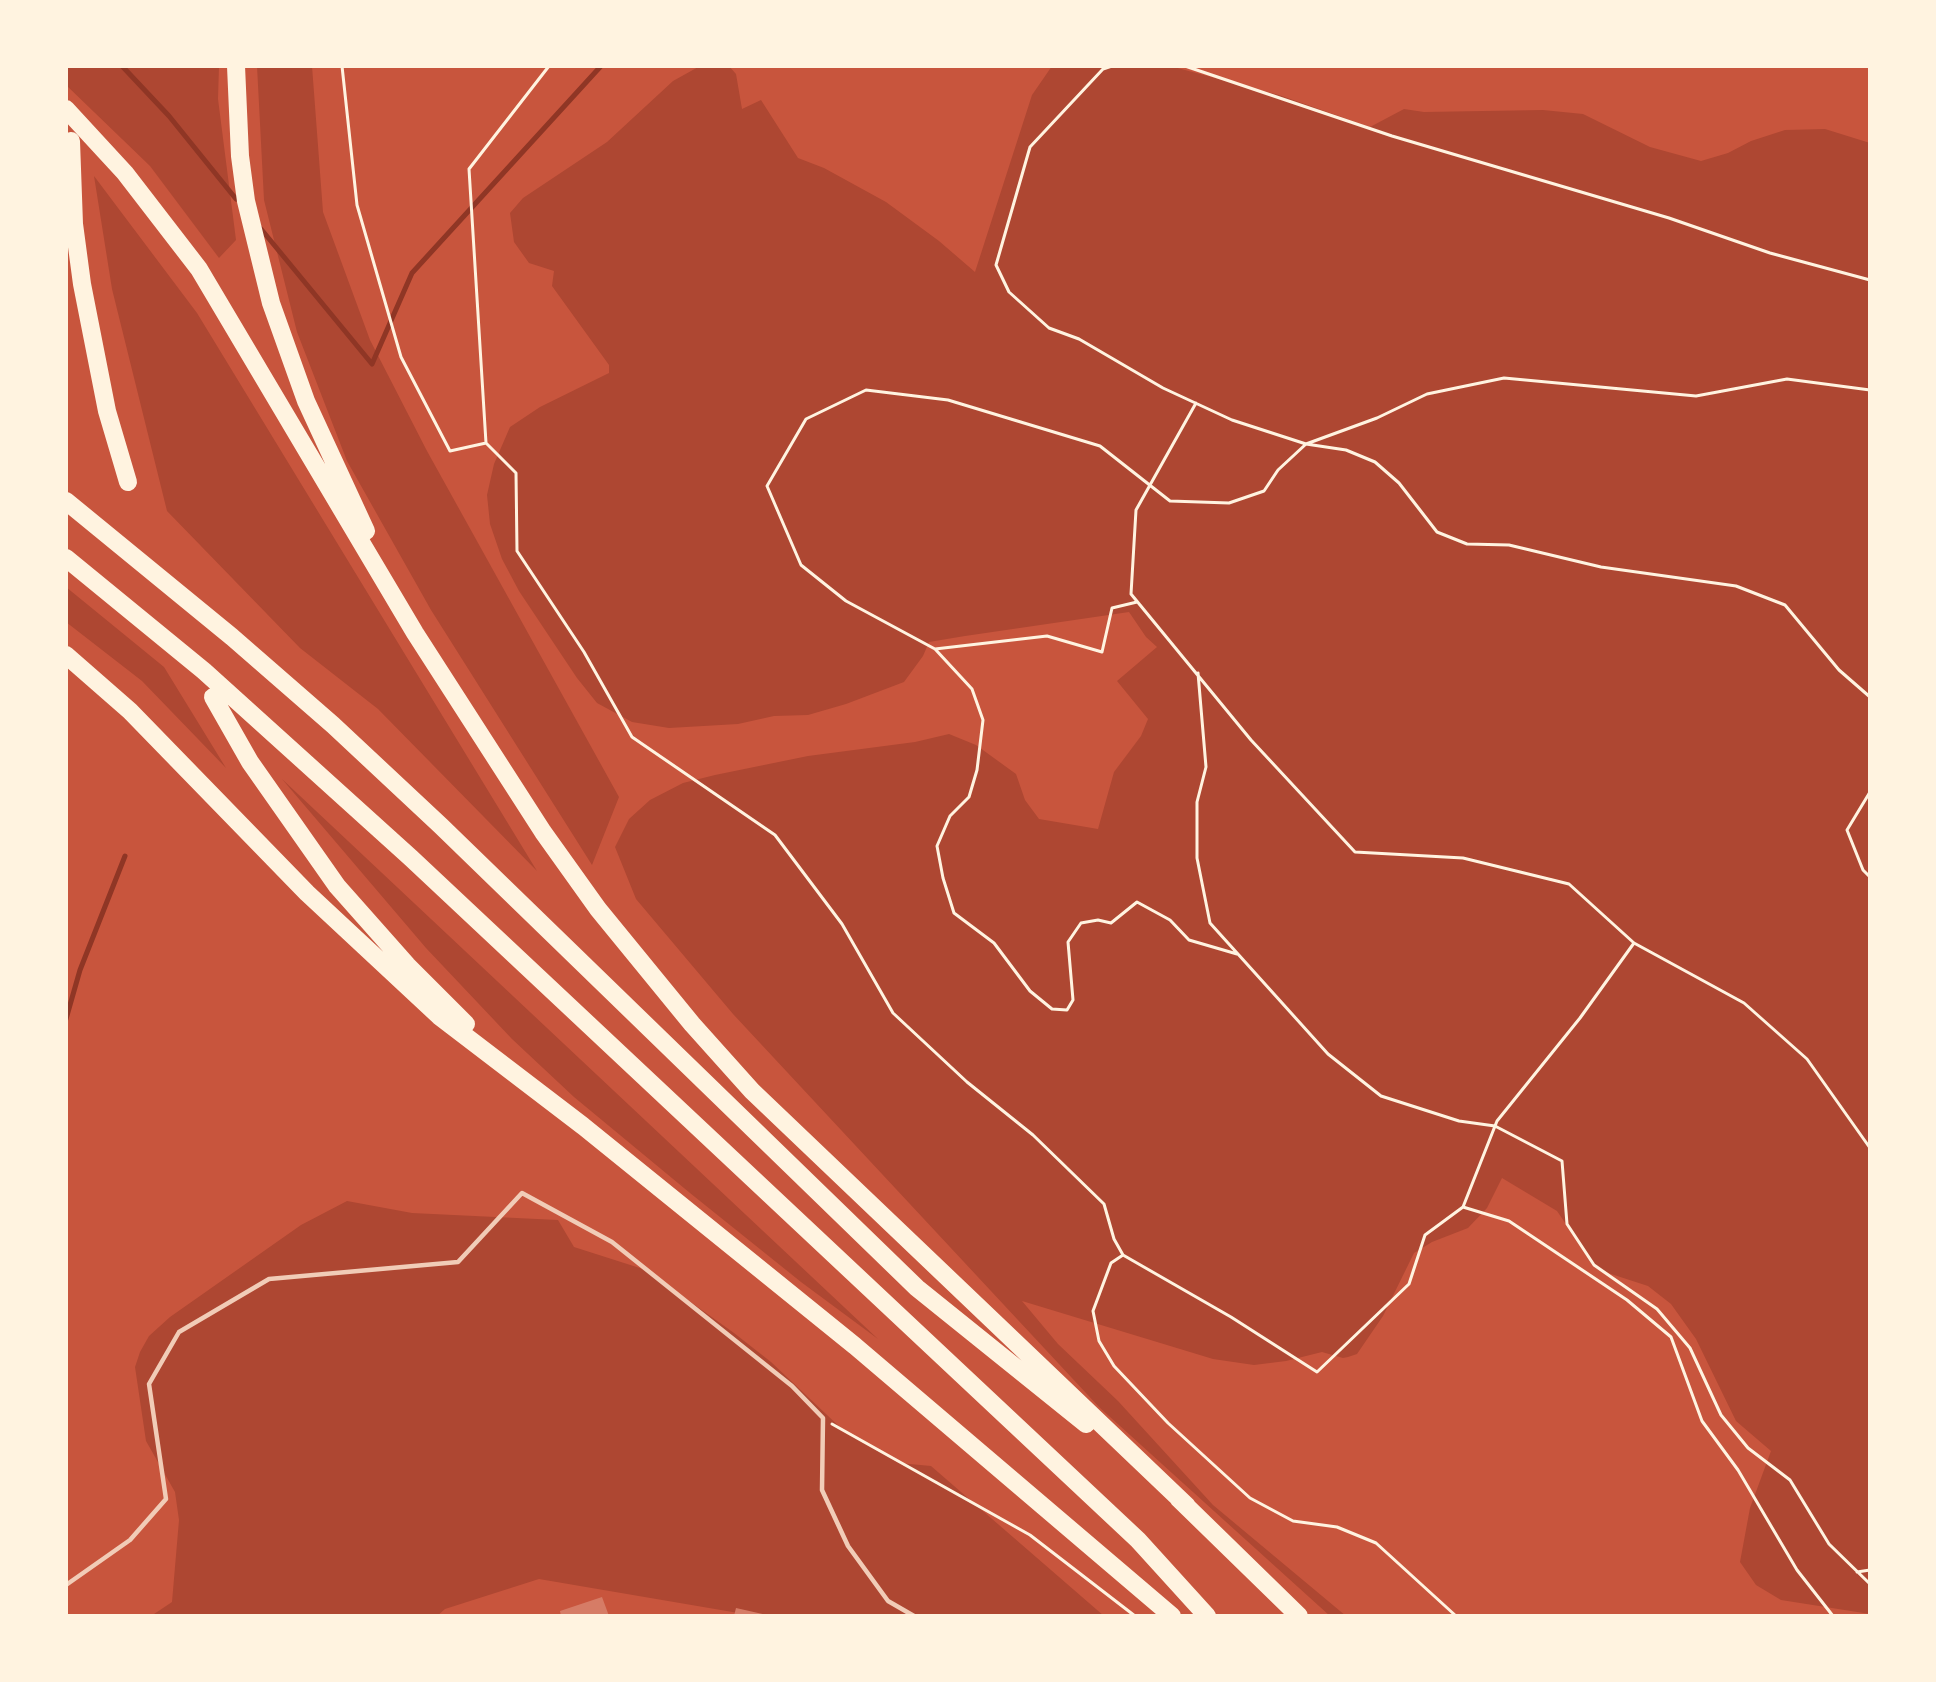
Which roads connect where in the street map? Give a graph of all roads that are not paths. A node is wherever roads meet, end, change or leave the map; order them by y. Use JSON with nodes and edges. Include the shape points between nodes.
{"nodes":[{"id":1,"x":236,"y":66,"type":"edge"},
{"id":2,"x":66,"y":109,"type":"edge"},
{"id":3,"x":71,"y":141,"type":"dead end"},
{"id":4,"x":128,"y":482,"type":"dead end"},
{"id":5,"x":66,"y":501,"type":"edge"},
{"id":6,"x":66,"y":558,"type":"edge"},
{"id":7,"x":415,"y":633,"type":"junction"},
{"id":8,"x":66,"y":655,"type":"edge"},
{"id":9,"x":213,"y":697,"type":"dead end"},
{"id":10,"x":583,"y":1126,"type":"junction"},
{"id":11,"x":1187,"y":1506,"type":"junction"},
{"id":12,"x":66,"y":1585,"type":"edge"},
{"id":13,"x":914,"y":1616,"type":"edge"},
{"id":14,"x":1172,"y":1616,"type":"edge"},
{"id":15,"x":1207,"y":1616,"type":"edge"},
{"id":16,"x":1299,"y":1616,"type":"edge"}],
"edges":[{"from":1,"to":7,"type":"highway","via":[[246,201],[271,303],[310,410]]},
{"from":2,"to":7,"type":"highway","via":[[125,173],[199,269]]},
{"from":3,"to":4,"type":"highway","via":[[81,285],[107,411]]},
{"from":5,"to":11,"type":"highway","via":[[341,733],[917,1288]]},
{"from":6,"to":15,"type":"highway","via":[[303,758],[1138,1540]]},
{"from":7,"to":11,"type":"highway","via":[[598,909],[692,1024],[752,1091]]},
{"from":8,"to":10,"type":"highway","via":[[167,747],[307,893],[400,981],[439,1016]]},
{"from":9,"to":10,"type":"highway","via":[[250,762],[310,850],[367,921],[478,1036]]},
{"from":10,"to":14,"type":"highway","via":[[855,1346]]},
{"from":11,"to":16,"type":"highway"},
{"from":12,"to":13,"type":"lane","via":[[130,1540],[166,1499],[149,1384],[179,1332],[269,1279],[458,1262],[522,1193],[612,1242],[792,1386],[823,1418],[822,1490],[849,1545],[888,1600]]}]}
